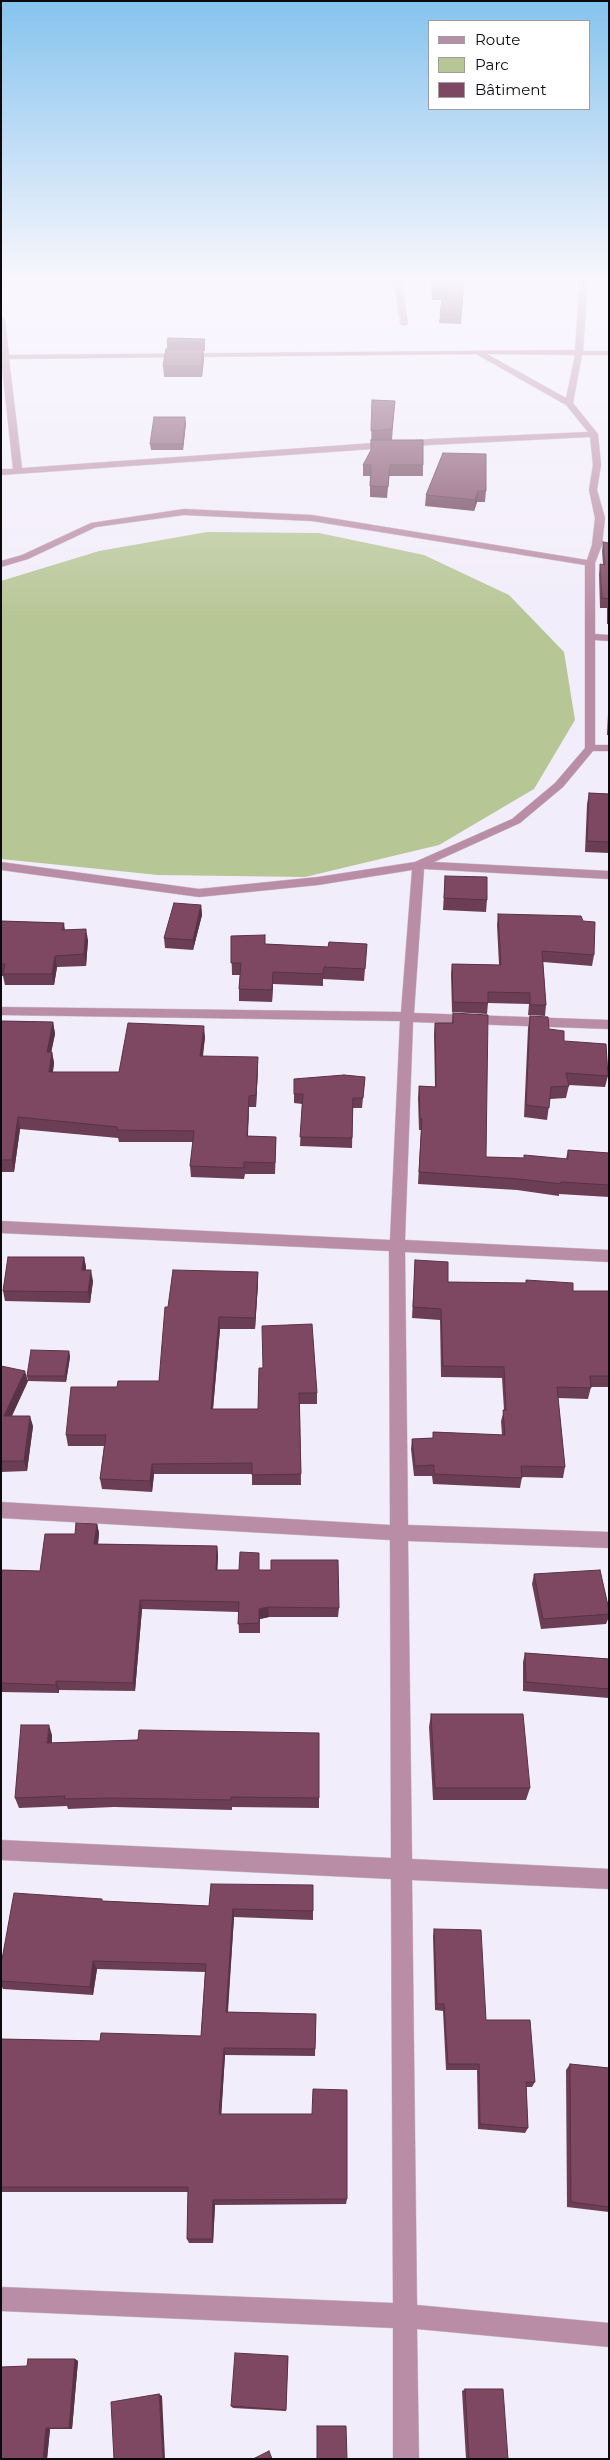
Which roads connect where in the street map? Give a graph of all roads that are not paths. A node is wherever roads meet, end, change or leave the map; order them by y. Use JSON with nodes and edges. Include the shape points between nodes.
{"nodes":[{"id":1,"x":10,"y":391,"type":"edge"},
{"id":2,"x":547,"y":391,"type":"edge"},
{"id":3,"x":571,"y":391,"type":"edge"},
{"id":4,"x":569,"y":403,"type":"junction"},
{"id":5,"x":594,"y":434,"type":"junction"},
{"id":6,"x":18,"y":470,"type":"junction"},
{"id":7,"x":1,"y":472,"type":"edge"},
{"id":8,"x":603,"y":545,"type":"edge"},
{"id":9,"x":25,"y":557,"type":"junction"},
{"id":10,"x":1,"y":559,"type":"edge"},
{"id":11,"x":590,"y":563,"type":"junction"},
{"id":12,"x":1,"y":564,"type":"edge"},
{"id":13,"x":588,"y":637,"type":"junction"},
{"id":14,"x":609,"y":638,"type":"edge"},
{"id":15,"x":590,"y":748,"type":"junction"},
{"id":16,"x":609,"y":748,"type":"edge"},
{"id":17,"x":418,"y":865,"type":"junction"},
{"id":18,"x":1,"y":866,"type":"edge"},
{"id":19,"x":609,"y":875,"type":"edge"},
{"id":20,"x":1,"y":1011,"type":"edge"},
{"id":21,"x":407,"y":1018,"type":"junction"},
{"id":22,"x":609,"y":1025,"type":"edge"},
{"id":23,"x":1,"y":1227,"type":"edge"},
{"id":24,"x":397,"y":1247,"type":"junction"},
{"id":25,"x":609,"y":1256,"type":"edge"},
{"id":26,"x":1,"y":1510,"type":"edge"},
{"id":27,"x":400,"y":1533,"type":"junction"},
{"id":28,"x":609,"y":1540,"type":"edge"},
{"id":29,"x":1,"y":1850,"type":"edge"},
{"id":30,"x":402,"y":1868,"type":"junction"},
{"id":31,"x":609,"y":1879,"type":"edge"},
{"id":32,"x":1,"y":2299,"type":"edge"},
{"id":33,"x":404,"y":2316,"type":"junction"},
{"id":34,"x":609,"y":2335,"type":"edge"},
{"id":35,"x":406,"y":2459,"type":"edge"}],
"edges":[{"from":1,"to":6,"type":"street"},
{"from":2,"to":4,"type":"street"},
{"from":3,"to":4,"type":"street"},
{"from":4,"to":5,"type":"street"},
{"from":5,"to":6,"type":"street"},
{"from":5,"to":8,"type":"street","via":[[597,465],[593,490]]},
{"from":6,"to":7,"type":"street"},
{"from":8,"to":11,"type":"street"},
{"from":9,"to":10,"type":"street"},
{"from":9,"to":11,"type":"street","via":[[94,525],[184,512],[312,518]]},
{"from":9,"to":12,"type":"street"},
{"from":11,"to":13,"type":"street"},
{"from":13,"to":14,"type":"street"},
{"from":13,"to":15,"type":"street"},
{"from":15,"to":16,"type":"street"},
{"from":15,"to":17,"type":"street","via":[[559,785],[516,821]]},
{"from":17,"to":18,"type":"street","via":[[199,893]]},
{"from":17,"to":19,"type":"street"},
{"from":17,"to":21,"type":"street"},
{"from":20,"to":21,"type":"street"},
{"from":21,"to":22,"type":"street"},
{"from":21,"to":24,"type":"street"},
{"from":23,"to":24,"type":"street"},
{"from":24,"to":25,"type":"street"},
{"from":24,"to":27,"type":"street"},
{"from":26,"to":27,"type":"street"},
{"from":27,"to":28,"type":"street"},
{"from":27,"to":30,"type":"street"},
{"from":29,"to":30,"type":"street"},
{"from":30,"to":31,"type":"street"},
{"from":30,"to":33,"type":"street"},
{"from":32,"to":33,"type":"street"},
{"from":33,"to":34,"type":"street"},
{"from":33,"to":35,"type":"street"}]}
